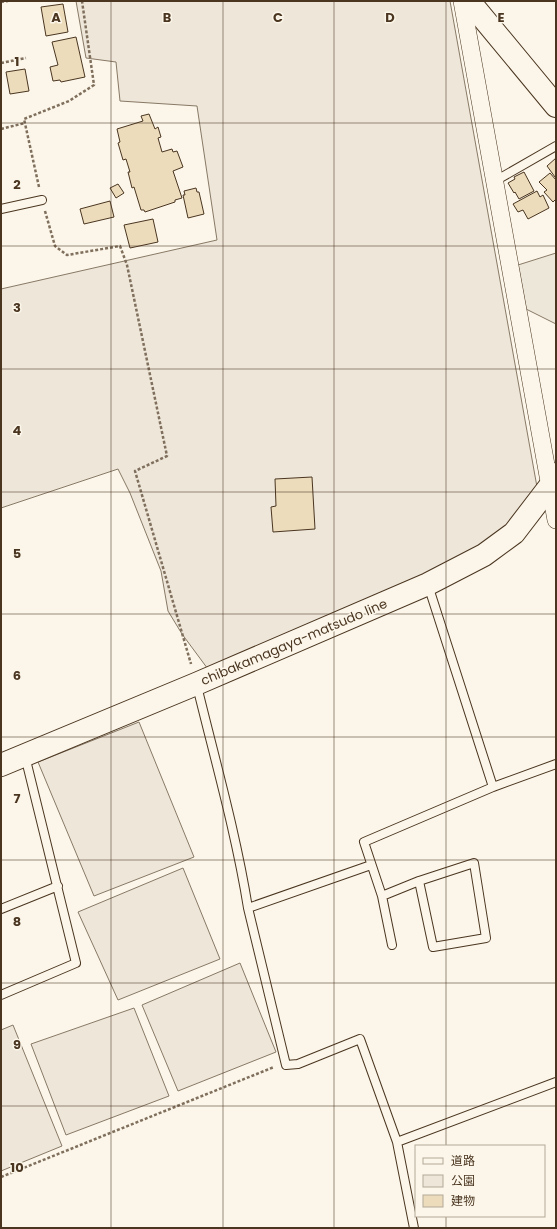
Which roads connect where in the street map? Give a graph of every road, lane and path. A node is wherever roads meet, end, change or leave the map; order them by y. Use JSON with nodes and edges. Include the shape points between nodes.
{"nodes":[{"id":1,"x":8,"y":1,"type":"edge"},
{"id":2,"x":82,"y":1,"type":"edge"},
{"id":3,"x":462,"y":1,"type":"edge"},
{"id":4,"x":469,"y":1,"type":"edge"},
{"id":5,"x":1,"y":2,"type":"edge"},
{"id":6,"x":26,"y":58,"type":"dead end"},
{"id":7,"x":1,"y":63,"type":"edge"},
{"id":8,"x":556,"y":106,"type":"edge"},
{"id":9,"x":25,"y":123,"type":"junction"},
{"id":10,"x":1,"y":129,"type":"edge"},
{"id":11,"x":556,"y":146,"type":"edge"},
{"id":12,"x":495,"y":181,"type":"junction"},
{"id":13,"x":42,"y":200,"type":"junction"},
{"id":14,"x":1,"y":209,"type":"edge"},
{"id":15,"x":553,"y":480,"type":"edge"},
{"id":16,"x":556,"y":520,"type":"edge"},
{"id":17,"x":428,"y":584,"type":"junction"},
{"id":18,"x":196,"y":684,"type":"junction"},
{"id":19,"x":25,"y":756,"type":"junction"},
{"id":20,"x":556,"y":764,"type":"edge"},
{"id":21,"x":1,"y":765,"type":"edge"},
{"id":22,"x":493,"y":787,"type":"junction"},
{"id":23,"x":371,"y":865,"type":"junction"},
{"id":24,"x":419,"y":881,"type":"junction"},
{"id":25,"x":58,"y":886,"type":"junction"},
{"id":26,"x":382,"y":896,"type":"junction"},
{"id":27,"x":248,"y":908,"type":"junction"},
{"id":28,"x":1,"y":909,"type":"edge"},
{"id":29,"x":392,"y":945,"type":"dead end"},
{"id":30,"x":1,"y":995,"type":"edge"},
{"id":31,"x":286,"y":1065,"type":"junction"},
{"id":32,"x":556,"y":1082,"type":"edge"},
{"id":33,"x":396,"y":1142,"type":"junction"},
{"id":34,"x":1,"y":1177,"type":"edge"},
{"id":35,"x":414,"y":1228,"type":"edge"}],
"edges":[{"from":1,"to":5,"type":"path"},
{"from":2,"to":9,"type":"path","via":[[94,85],[69,101],[24,119]]},
{"from":3,"to":12,"type":"street"},
{"from":4,"to":8,"type":"main road"},
{"from":6,"to":7,"type":"path"},
{"from":9,"to":10,"type":"path"},
{"from":9,"to":13,"type":"path"},
{"from":11,"to":12,"type":"lane"},
{"from":12,"to":15,"type":"street"},
{"from":13,"to":14,"type":"lane"},
{"from":13,"to":18,"type":"path","via":[[55,246],[68,255],[120,246],[127,265],[167,456],[135,471]]},
{"from":15,"to":16,"type":"street"},
{"from":15,"to":17,"type":"main road","name":"chibakamagaya-matsudo line","via":[[514,533],[484,555]]},
{"from":17,"to":18,"type":"main road","name":"chibakamagaya-matsudo line"},
{"from":17,"to":22,"type":"lane"},
{"from":18,"to":19,"type":"main road","name":"chibakamagaya-matsudo line"},
{"from":18,"to":27,"type":"lane","via":[[225,798]]},
{"from":19,"to":21,"type":"main road","name":"chibakamagaya-matsudo line"},
{"from":19,"to":25,"type":"lane"},
{"from":20,"to":22,"type":"lane"},
{"from":22,"to":23,"type":"lane","via":[[364,842]]},
{"from":23,"to":26,"type":"lane"},
{"from":23,"to":27,"type":"lane"},
{"from":24,"to":24,"type":"lane","via":[[474,862],[486,938],[433,947]]},
{"from":24,"to":26,"type":"lane"},
{"from":25,"to":28,"type":"lane"},
{"from":25,"to":30,"type":"lane","via":[[76,963]]},
{"from":26,"to":29,"type":"lane"},
{"from":27,"to":31,"type":"lane"},
{"from":31,"to":33,"type":"lane","via":[[298,1064],[360,1039]]},
{"from":31,"to":34,"type":"path"},
{"from":32,"to":33,"type":"lane"},
{"from":33,"to":35,"type":"lane"}]}
